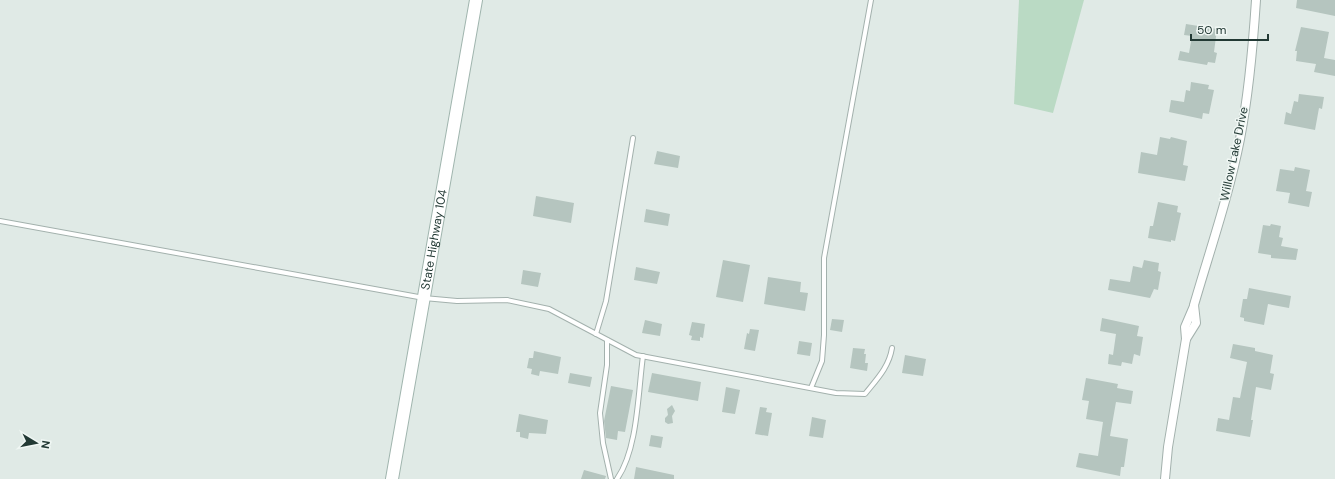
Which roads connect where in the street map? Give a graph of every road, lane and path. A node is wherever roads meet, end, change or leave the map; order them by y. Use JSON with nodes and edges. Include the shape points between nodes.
{"nodes":[{"id":1,"x":476,"y":0,"type":"edge"},
{"id":2,"x":871,"y":0,"type":"edge"},
{"id":3,"x":1256,"y":0,"type":"edge"},
{"id":4,"x":633,"y":138,"type":"dead end"},
{"id":5,"x":0,"y":221,"type":"edge"},
{"id":6,"x":424,"y":298,"type":"junction"},
{"id":7,"x":596,"y":334,"type":"junction"},
{"id":8,"x":607,"y":340,"type":"junction"},
{"id":9,"x":892,"y":348,"type":"dead end"},
{"id":10,"x":643,"y":356,"type":"junction"},
{"id":11,"x":811,"y":388,"type":"junction"},
{"id":12,"x":392,"y":479,"type":"edge"},
{"id":13,"x":611,"y":479,"type":"edge"},
{"id":14,"x":617,"y":479,"type":"edge"},
{"id":15,"x":1165,"y":479,"type":"edge"}],
"edges":[{"from":1,"to":6,"type":"main road","name":"State Highway 104"},
{"from":2,"to":11,"type":"lane","via":[[824,258],[822,361]]},
{"from":3,"to":15,"type":"street","name":"Willow Lake Drive","via":[[1248,87],[1240,138],[1228,191],[1194,305],[1196,323],[1186,339]]},
{"from":4,"to":7,"type":"lane","via":[[606,301]]},
{"from":5,"to":6,"type":"lane"},
{"from":6,"to":7,"type":"lane","via":[[457,302],[507,300],[550,310]]},
{"from":6,"to":12,"type":"main road","name":"State Highway 104"},
{"from":7,"to":8,"type":"lane"},
{"from":8,"to":10,"type":"lane"},
{"from":8,"to":13,"type":"lane","via":[[607,365],[600,413]]},
{"from":9,"to":11,"type":"lane","via":[[884,370],[865,394],[836,393]]},
{"from":10,"to":11,"type":"lane"},
{"from":10,"to":14,"type":"lane","via":[[631,448]]}]}
